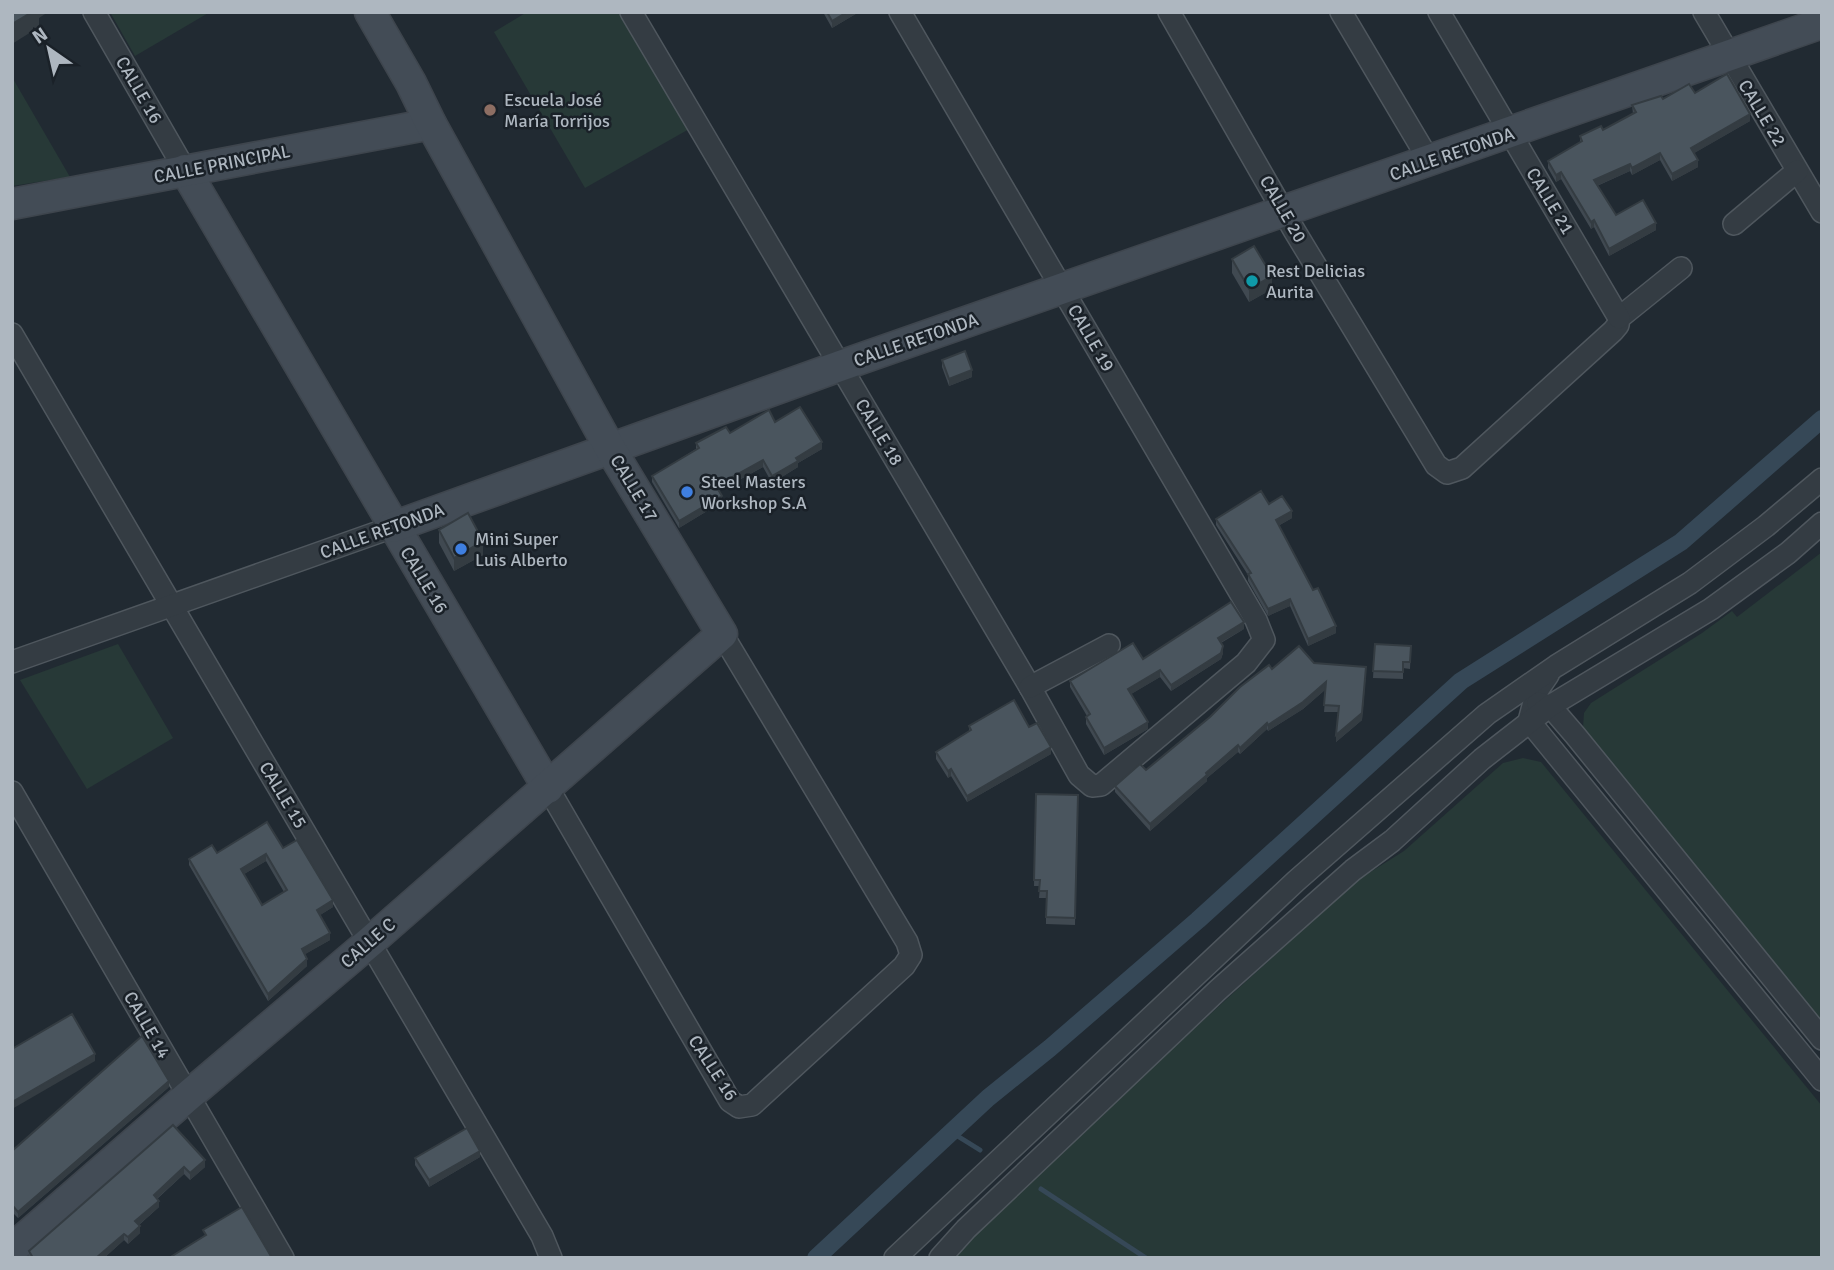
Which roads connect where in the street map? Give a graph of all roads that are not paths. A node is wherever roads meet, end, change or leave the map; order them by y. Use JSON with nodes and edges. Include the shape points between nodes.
{"nodes":[{"id":1,"x":93,"y":12,"type":"edge"},
{"id":2,"x":370,"y":12,"type":"edge"},
{"id":3,"x":631,"y":12,"type":"edge"},
{"id":4,"x":900,"y":12,"type":"edge"},
{"id":5,"x":1169,"y":12,"type":"edge"},
{"id":6,"x":1341,"y":12,"type":"edge"},
{"id":7,"x":1439,"y":12,"type":"edge"},
{"id":8,"x":1704,"y":12,"type":"edge"},
{"id":9,"x":1822,"y":23,"type":"edge"},
{"id":10,"x":1728,"y":56,"type":"junction"},
{"id":11,"x":431,"y":124,"type":"junction"},
{"id":12,"x":1509,"y":134,"type":"junction"},
{"id":13,"x":1430,"y":162,"type":"junction"},
{"id":14,"x":184,"y":170,"type":"junction"},
{"id":15,"x":1797,"y":172,"type":"junction"},
{"id":16,"x":12,"y":204,"type":"edge"},
{"id":17,"x":1284,"y":212,"type":"junction"},
{"id":18,"x":1822,"y":212,"type":"edge"},
{"id":19,"x":1734,"y":224,"type":"dead end"},
{"id":20,"x":1681,"y":268,"type":"dead end"},
{"id":21,"x":1062,"y":289,"type":"junction"},
{"id":22,"x":1619,"y":318,"type":"junction"},
{"id":23,"x":12,"y":334,"type":"edge"},
{"id":24,"x":840,"y":366,"type":"junction"},
{"id":25,"x":611,"y":450,"type":"junction"},
{"id":26,"x":1822,"y":479,"type":"edge"},
{"id":27,"x":1822,"y":523,"type":"edge"},
{"id":28,"x":393,"y":527,"type":"junction"},
{"id":29,"x":170,"y":606,"type":"junction"},
{"id":30,"x":722,"y":634,"type":"junction"},
{"id":31,"x":1109,"y":645,"type":"dead end"},
{"id":32,"x":12,"y":662,"type":"edge"},
{"id":33,"x":1556,"y":666,"type":"junction"},
{"id":34,"x":1030,"y":687,"type":"junction"},
{"id":35,"x":1537,"y":710,"type":"junction"},
{"id":36,"x":1487,"y":715,"type":"junction"},
{"id":37,"x":1083,"y":779,"type":"joint"},
{"id":38,"x":548,"y":788,"type":"junction"},
{"id":39,"x":12,"y":792,"type":"edge"},
{"id":40,"x":371,"y":941,"type":"junction"},
{"id":41,"x":1822,"y":1039,"type":"edge"},
{"id":42,"x":1822,"y":1080,"type":"edge"},
{"id":43,"x":188,"y":1096,"type":"junction"},
{"id":44,"x":739,"y":1107,"type":"joint"},
{"id":45,"x":13,"y":1254,"type":"edge"},
{"id":46,"x":283,"y":1258,"type":"edge"},
{"id":47,"x":551,"y":1258,"type":"edge"},
{"id":48,"x":895,"y":1258,"type":"edge"},
{"id":49,"x":940,"y":1258,"type":"edge"}],
"edges":[{"from":1,"to":14,"type":"street","name":"CALLE 16"},
{"from":2,"to":11,"type":"street","name":"CALLE 17"},
{"from":3,"to":24,"type":"street","name":"CALLE 18"},
{"from":4,"to":21,"type":"street","name":"CALLE 19"},
{"from":5,"to":17,"type":"street","name":"CALLE 20"},
{"from":6,"to":13,"type":"street"},
{"from":7,"to":12,"type":"street","name":"CALLE 21"},
{"from":8,"to":10,"type":"street","name":"CALLE 22"},
{"from":9,"to":10,"type":"street","name":"CALLE RETONDA"},
{"from":10,"to":12,"type":"street","name":"CALLE RETONDA"},
{"from":10,"to":15,"type":"street","name":"CALLE 22"},
{"from":11,"to":14,"type":"street","name":"CALLE PRINCIPAL"},
{"from":11,"to":25,"type":"street","name":"CALLE 17"},
{"from":12,"to":13,"type":"street","name":"CALLE RETONDA"},
{"from":12,"to":22,"type":"street","name":"CALLE 21"},
{"from":13,"to":17,"type":"street","name":"CALLE RETONDA"},
{"from":14,"to":16,"type":"street","name":"CALLE PRINCIPAL"},
{"from":14,"to":28,"type":"street","name":"CALLE 16"},
{"from":15,"to":18,"type":"street","name":"CALLE 22"},
{"from":15,"to":19,"type":"street"},
{"from":17,"to":21,"type":"street","name":"CALLE RETONDA"},
{"from":17,"to":22,"type":"street","name":"CALLE 20","via":[[1436,465],[1447,473],[1462,468],[1502,432],[1613,331]]},
{"from":20,"to":22,"type":"street"},
{"from":21,"to":24,"type":"street","name":"CALLE RETONDA"},
{"from":21,"to":37,"type":"street","name":"CALLE 19","via":[[1264,640],[1247,663],[1101,785],[1091,786]]},
{"from":23,"to":29,"type":"street","name":"CALLE 15"},
{"from":24,"to":25,"type":"street","name":"CALLE RETONDA"},
{"from":24,"to":34,"type":"street","name":"CALLE 18"},
{"from":25,"to":28,"type":"street","name":"CALLE RETONDA"},
{"from":25,"to":30,"type":"street","name":"CALLE 17"},
{"from":26,"to":33,"type":"street","via":[[1690,583]]},
{"from":27,"to":35,"type":"street","via":[[1711,609]]},
{"from":28,"to":29,"type":"street","name":"CALLE RETONDA"},
{"from":28,"to":38,"type":"street","name":"CALLE 16"},
{"from":29,"to":32,"type":"street","name":"CALLE RETONDA"},
{"from":29,"to":40,"type":"street","name":"CALLE 15"},
{"from":30,"to":38,"type":"street","name":"CALLE C"},
{"from":30,"to":44,"type":"street","name":"CALLE 17","via":[[911,955],[752,1105]]},
{"from":31,"to":34,"type":"street"},
{"from":33,"to":35,"type":"street","via":[[1542,682]]},
{"from":33,"to":36,"type":"street"},
{"from":34,"to":37,"type":"street","name":"CALLE 18"},
{"from":35,"to":36,"type":"street","via":[[1509,704]]},
{"from":35,"to":41,"type":"street"},
{"from":35,"to":42,"type":"street"},
{"from":35,"to":49,"type":"street","via":[[1218,990]]},
{"from":36,"to":48,"type":"street","via":[[1296,881]]},
{"from":38,"to":40,"type":"street","name":"CALLE C"},
{"from":38,"to":44,"type":"street","name":"CALLE 16","via":[[730,1101]]},
{"from":39,"to":43,"type":"street","name":"CALLE 14"},
{"from":40,"to":43,"type":"street","name":"CALLE C"},
{"from":40,"to":47,"type":"street","name":"CALLE 15"},
{"from":43,"to":45,"type":"street","name":"CALLE C"},
{"from":43,"to":46,"type":"street","name":"CALLE 14"}]}
